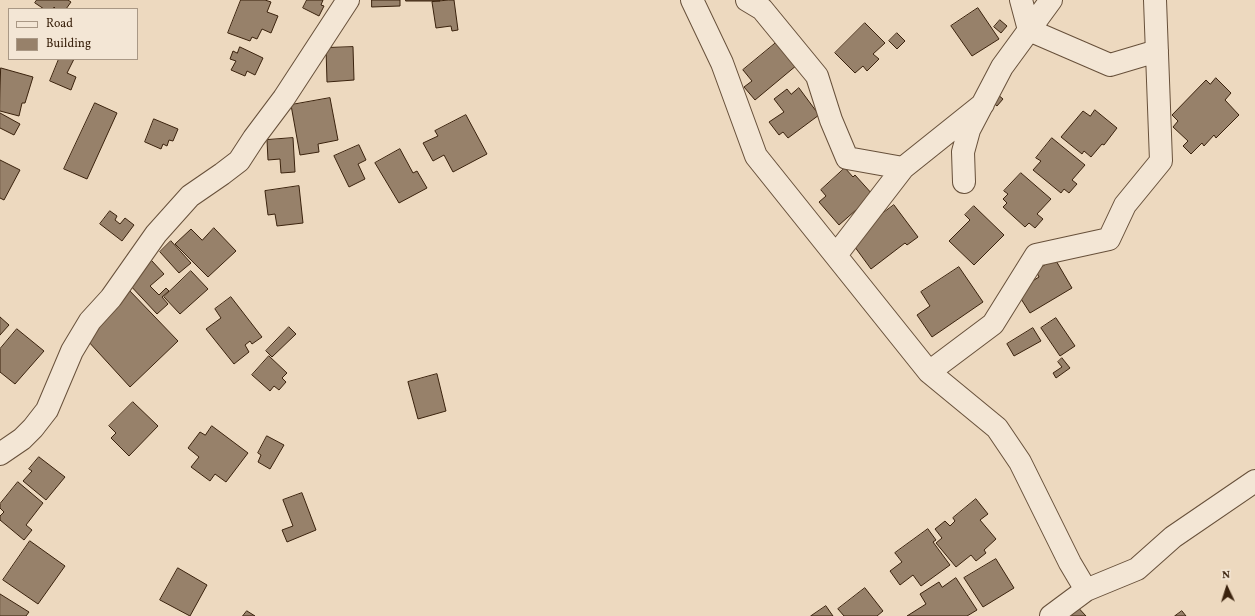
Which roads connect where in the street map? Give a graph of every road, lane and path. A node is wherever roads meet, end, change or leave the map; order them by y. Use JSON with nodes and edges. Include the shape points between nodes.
{"nodes":[{"id":1,"x":348,"y":0,"type":"edge"},
{"id":2,"x":692,"y":0,"type":"edge"},
{"id":3,"x":747,"y":0,"type":"edge"},
{"id":4,"x":1021,"y":0,"type":"edge"},
{"id":5,"x":1051,"y":0,"type":"edge"},
{"id":6,"x":1155,"y":0,"type":"edge"},
{"id":7,"x":1028,"y":30,"type":"junction"},
{"id":8,"x":1157,"y":51,"type":"junction"},
{"id":9,"x":983,"y":104,"type":"junction"},
{"id":10,"x":903,"y":168,"type":"junction"},
{"id":11,"x":964,"y":182,"type":"dead end"},
{"id":12,"x":836,"y":255,"type":"junction"},
{"id":13,"x":929,"y":372,"type":"junction"},
{"id":14,"x":0,"y":454,"type":"edge"},
{"id":15,"x":1251,"y":481,"type":"edge"},
{"id":16,"x":1086,"y":590,"type":"junction"},
{"id":17,"x":1051,"y":616,"type":"edge"}],
"edges":[{"from":1,"to":14,"type":"street","via":[[239,161],[190,196],[156,234],[90,322],[72,352],[47,410],[28,434]]},
{"from":2,"to":12,"type":"street","via":[[722,63],[756,156]]},
{"from":3,"to":10,"type":"street","via":[[762,9],[817,76],[847,158]]},
{"from":4,"to":7,"type":"street"},
{"from":5,"to":7,"type":"street"},
{"from":6,"to":8,"type":"street"},
{"from":7,"to":8,"type":"street","via":[[1110,64]]},
{"from":7,"to":9,"type":"street","via":[[1002,67]]},
{"from":8,"to":13,"type":"street","via":[[1161,161],[1125,206],[1109,239],[1036,255],[994,324]]},
{"from":9,"to":10,"type":"street"},
{"from":9,"to":11,"type":"street","via":[[969,130],[963,152]]},
{"from":10,"to":12,"type":"street"},
{"from":12,"to":13,"type":"street"},
{"from":13,"to":16,"type":"street","via":[[998,428],[1020,462],[1070,564]]},
{"from":15,"to":16,"type":"street","via":[[1173,537],[1137,569]]},
{"from":16,"to":17,"type":"street"}]}
